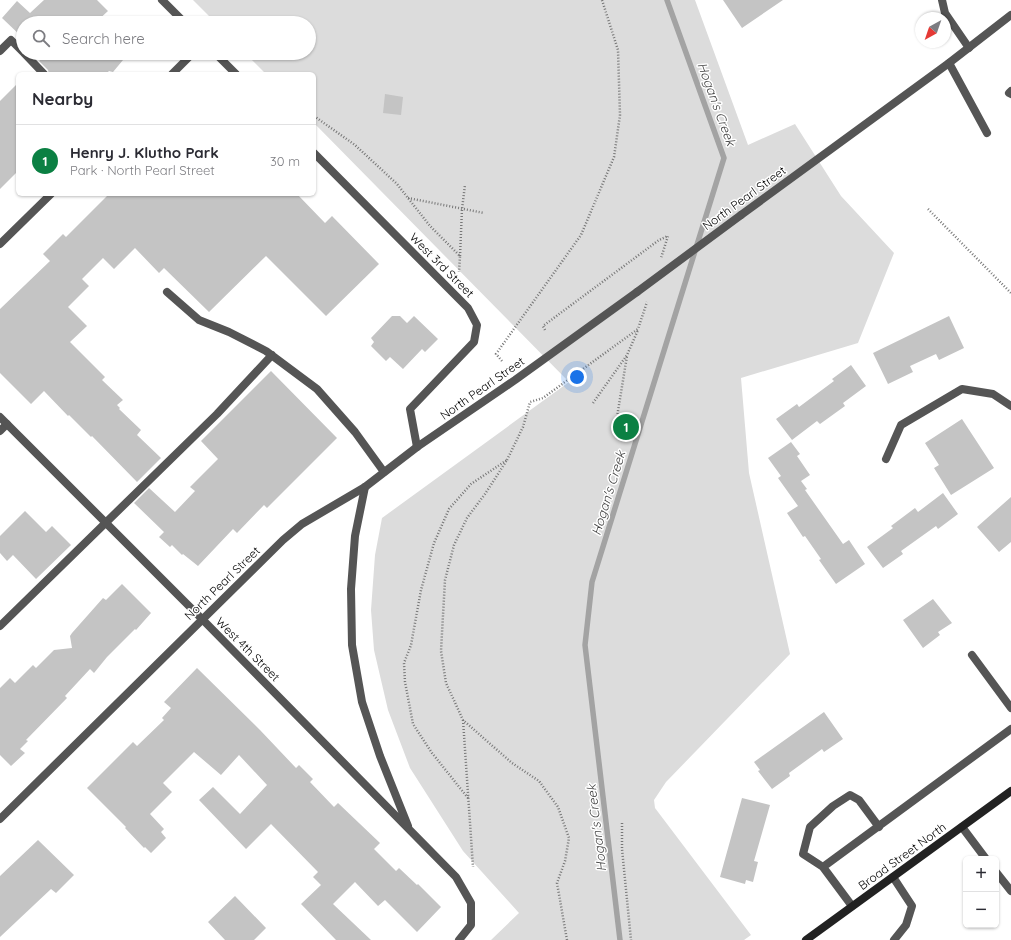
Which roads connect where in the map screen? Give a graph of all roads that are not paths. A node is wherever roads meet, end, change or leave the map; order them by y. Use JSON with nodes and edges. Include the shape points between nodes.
{"nodes":[{"id":1,"x":162,"y":0,"type":"edge"},
{"id":2,"x":942,"y":0,"type":"edge"},
{"id":3,"x":1011,"y":15,"type":"edge"},
{"id":4,"x":178,"y":16,"type":"edge"},
{"id":5,"x":16,"y":45,"type":"edge"},
{"id":6,"x":969,"y":48,"type":"junction"},
{"id":7,"x":0,"y":50,"type":"edge"},
{"id":8,"x":30,"y":60,"type":"edge"},
{"id":9,"x":186,"y":60,"type":"edge"},
{"id":10,"x":222,"y":60,"type":"edge"},
{"id":11,"x":949,"y":63,"type":"junction"},
{"id":12,"x":42,"y":72,"type":"edge"},
{"id":13,"x":174,"y":72,"type":"edge"},
{"id":14,"x":234,"y":72,"type":"edge"},
{"id":15,"x":1011,"y":91,"type":"edge"},
{"id":16,"x":1011,"y":94,"type":"edge"},
{"id":17,"x":987,"y":133,"type":"dead end"},
{"id":18,"x":316,"y":155,"type":"edge"},
{"id":19,"x":49,"y":196,"type":"edge"},
{"id":20,"x":0,"y":244,"type":"edge"},
{"id":21,"x":167,"y":292,"type":"dead end"},
{"id":22,"x":272,"y":355,"type":"junction"},
{"id":23,"x":1011,"y":406,"type":"edge"},
{"id":24,"x":0,"y":417,"type":"edge"},
{"id":25,"x":7,"y":424,"type":"junction"},
{"id":26,"x":0,"y":431,"type":"edge"},
{"id":27,"x":417,"y":447,"type":"junction"},
{"id":28,"x":886,"y":459,"type":"dead end"},
{"id":29,"x":384,"y":472,"type":"junction"},
{"id":30,"x":365,"y":487,"type":"junction"},
{"id":31,"x":105,"y":523,"type":"junction"},
{"id":32,"x":202,"y":619,"type":"junction"},
{"id":33,"x":0,"y":626,"type":"edge"},
{"id":34,"x":972,"y":655,"type":"dead end"},
{"id":35,"x":1011,"y":708,"type":"edge"},
{"id":36,"x":1011,"y":729,"type":"edge"},
{"id":37,"x":1011,"y":792,"type":"edge"},
{"id":38,"x":0,"y":819,"type":"edge"},
{"id":39,"x":878,"y":827,"type":"junction"},
{"id":40,"x":962,"y":827,"type":"junction"},
{"id":41,"x":409,"y":830,"type":"junction"},
{"id":42,"x":984,"y":856,"type":"edge"},
{"id":43,"x":823,"y":867,"type":"junction"},
{"id":44,"x":999,"y":876,"type":"edge"},
{"id":45,"x":893,"y":877,"type":"junction"},
{"id":46,"x":1011,"y":891,"type":"edge"},
{"id":47,"x":852,"y":906,"type":"junction"},
{"id":48,"x":459,"y":940,"type":"edge"},
{"id":49,"x":806,"y":940,"type":"edge"},
{"id":50,"x":894,"y":940,"type":"edge"}],
"edges":[{"from":1,"to":4,"type":"street"},
{"from":2,"to":6,"type":"street","via":[[945,13]]},
{"from":3,"to":6,"type":"street","name":"North Pearl Street"},
{"from":5,"to":7,"type":"street","via":[[11,40]]},
{"from":6,"to":11,"type":"street","name":"North Pearl Street"},
{"from":8,"to":12,"type":"street"},
{"from":9,"to":13,"type":"street"},
{"from":10,"to":14,"type":"street"},
{"from":11,"to":17,"type":"street"},
{"from":11,"to":27,"type":"street","name":"North Pearl Street","bridge":true,"via":[[637,292]]},
{"from":15,"to":16,"type":"street"},
{"from":18,"to":27,"type":"street","name":"West 3rd Street","via":[[468,308],[477,325],[474,342],[410,409]]},
{"from":19,"to":20,"type":"street"},
{"from":21,"to":22,"type":"street","via":[[199,320],[229,332]]},
{"from":22,"to":29,"type":"street","via":[[317,389],[355,432]]},
{"from":22,"to":31,"type":"street"},
{"from":23,"to":28,"type":"street","via":[[992,394],[962,390],[901,425]]},
{"from":24,"to":25,"type":"street","name":"West 4th Street"},
{"from":25,"to":26,"type":"street"},
{"from":25,"to":31,"type":"street","name":"West 4th Street"},
{"from":27,"to":29,"type":"street","name":"North Pearl Street"},
{"from":29,"to":30,"type":"street","name":"North Pearl Street"},
{"from":30,"to":32,"type":"street","name":"North Pearl Street","via":[[302,524]]},
{"from":30,"to":41,"type":"street","via":[[355,544],[351,589],[352,645],[362,702]]},
{"from":31,"to":32,"type":"street","name":"West 4th Street"},
{"from":31,"to":33,"type":"street"},
{"from":32,"to":38,"type":"street","name":"North Pearl Street"},
{"from":32,"to":41,"type":"street","name":"West 4th Street"},
{"from":34,"to":35,"type":"street"},
{"from":36,"to":39,"type":"street"},
{"from":37,"to":40,"type":"main road","name":"Broad Street North"},
{"from":39,"to":43,"type":"street"},
{"from":39,"to":43,"type":"street","via":[[859,800],[850,794],[833,806],[810,827],[803,854]]},
{"from":40,"to":42,"type":"street"},
{"from":40,"to":45,"type":"main road","name":"Broad Street North"},
{"from":41,"to":48,"type":"street","name":"West 4th Street","via":[[456,877],[471,903],[471,925]]},
{"from":43,"to":47,"type":"street"},
{"from":44,"to":46,"type":"street"},
{"from":45,"to":47,"type":"main road","name":"Broad Street North"},
{"from":45,"to":50,"type":"street","via":[[912,906],[906,925]]},
{"from":47,"to":49,"type":"main road","name":"Broad Street North"}]}
